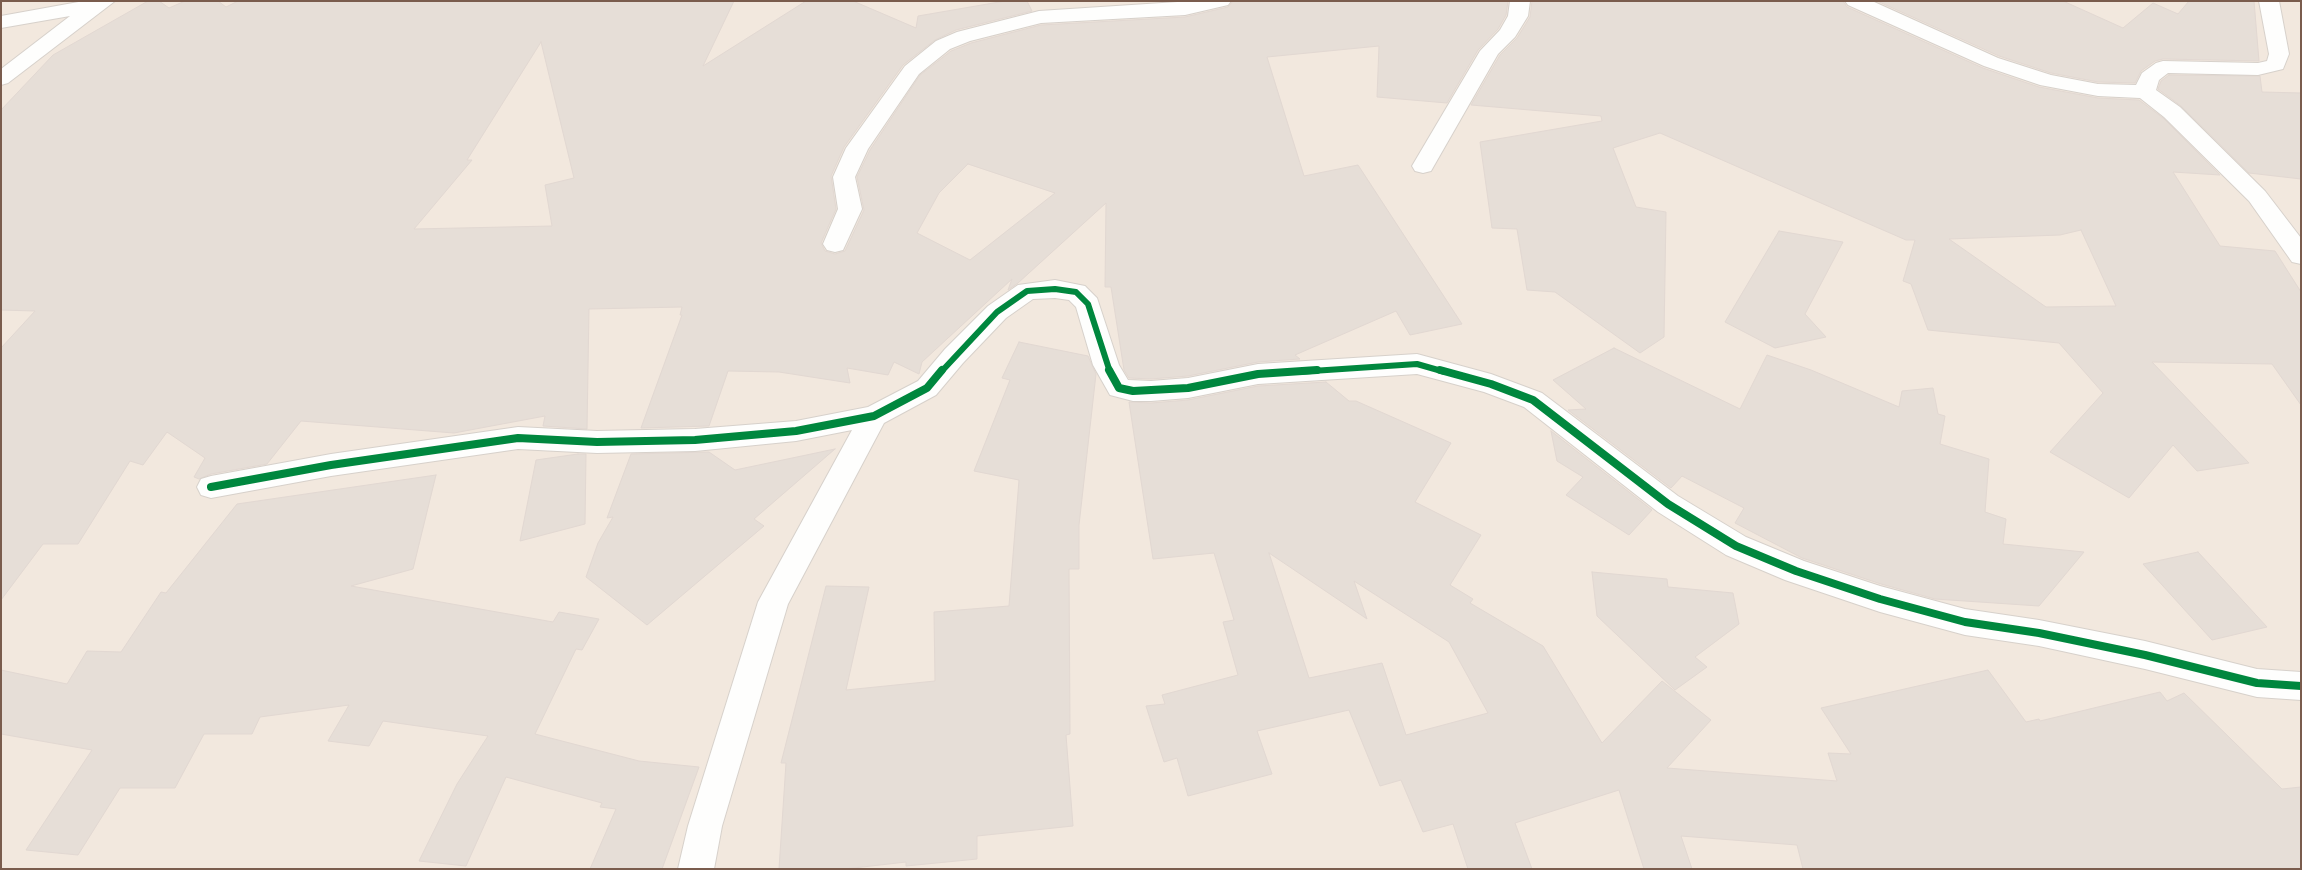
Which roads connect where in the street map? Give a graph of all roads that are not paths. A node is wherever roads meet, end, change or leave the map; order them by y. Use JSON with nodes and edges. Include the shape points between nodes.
{"nodes":[{"id":1,"x":1221,"y":1,"type":"edge"},
{"id":2,"x":1520,"y":1,"type":"edge"},
{"id":3,"x":1855,"y":1,"type":"edge"},
{"id":4,"x":2268,"y":1,"type":"edge"},
{"id":5,"x":101,"y":3,"type":"edge"},
{"id":6,"x":1,"y":22,"type":"edge"},
{"id":7,"x":1,"y":79,"type":"edge"},
{"id":8,"x":2146,"y":92,"type":"junction"},
{"id":9,"x":1423,"y":166,"type":"dead end"},
{"id":10,"x":835,"y":244,"type":"dead end"},
{"id":11,"x":2301,"y":256,"type":"edge"},
{"id":12,"x":874,"y":416,"type":"junction"},
{"id":13,"x":211,"y":487,"type":"dead end"},
{"id":14,"x":2301,"y":686,"type":"edge"},
{"id":15,"x":696,"y":869,"type":"edge"}],
"edges":[{"from":1,"to":10,"type":"street","via":[[1185,9],[1039,17],[964,36],[944,45],[912,70],[857,148],[844,177],[850,209]]},
{"from":2,"to":9,"type":"street","via":[[1518,16],[1508,33],[1490,51]]},
{"from":3,"to":8,"type":"street","via":[[1991,62],[2047,81],[2098,90]]},
{"from":4,"to":8,"type":"street","via":[[2279,54],[2276,65],[2258,69],[2163,67],[2149,77]]},
{"from":5,"to":6,"type":"street"},
{"from":5,"to":7,"type":"street"},
{"from":8,"to":11,"type":"street","via":[[2172,112],[2258,196]]},
{"from":12,"to":13,"type":"street","via":[[796,431],[695,440],[597,442],[518,438],[331,465]]},
{"from":12,"to":14,"type":"street","via":[[927,388],[997,312],[1027,290],[1076,292],[1088,304],[1106,365],[1119,388],[1151,391],[1188,388],[1258,374],[1417,364],[1491,384],[1533,400],[1668,504],[1736,546],[1796,570],[1880,599],[1964,622],[2039,633],[2145,655],[2257,683]]},
{"from":12,"to":15,"type":"street","via":[[773,602],[708,817]]}]}
